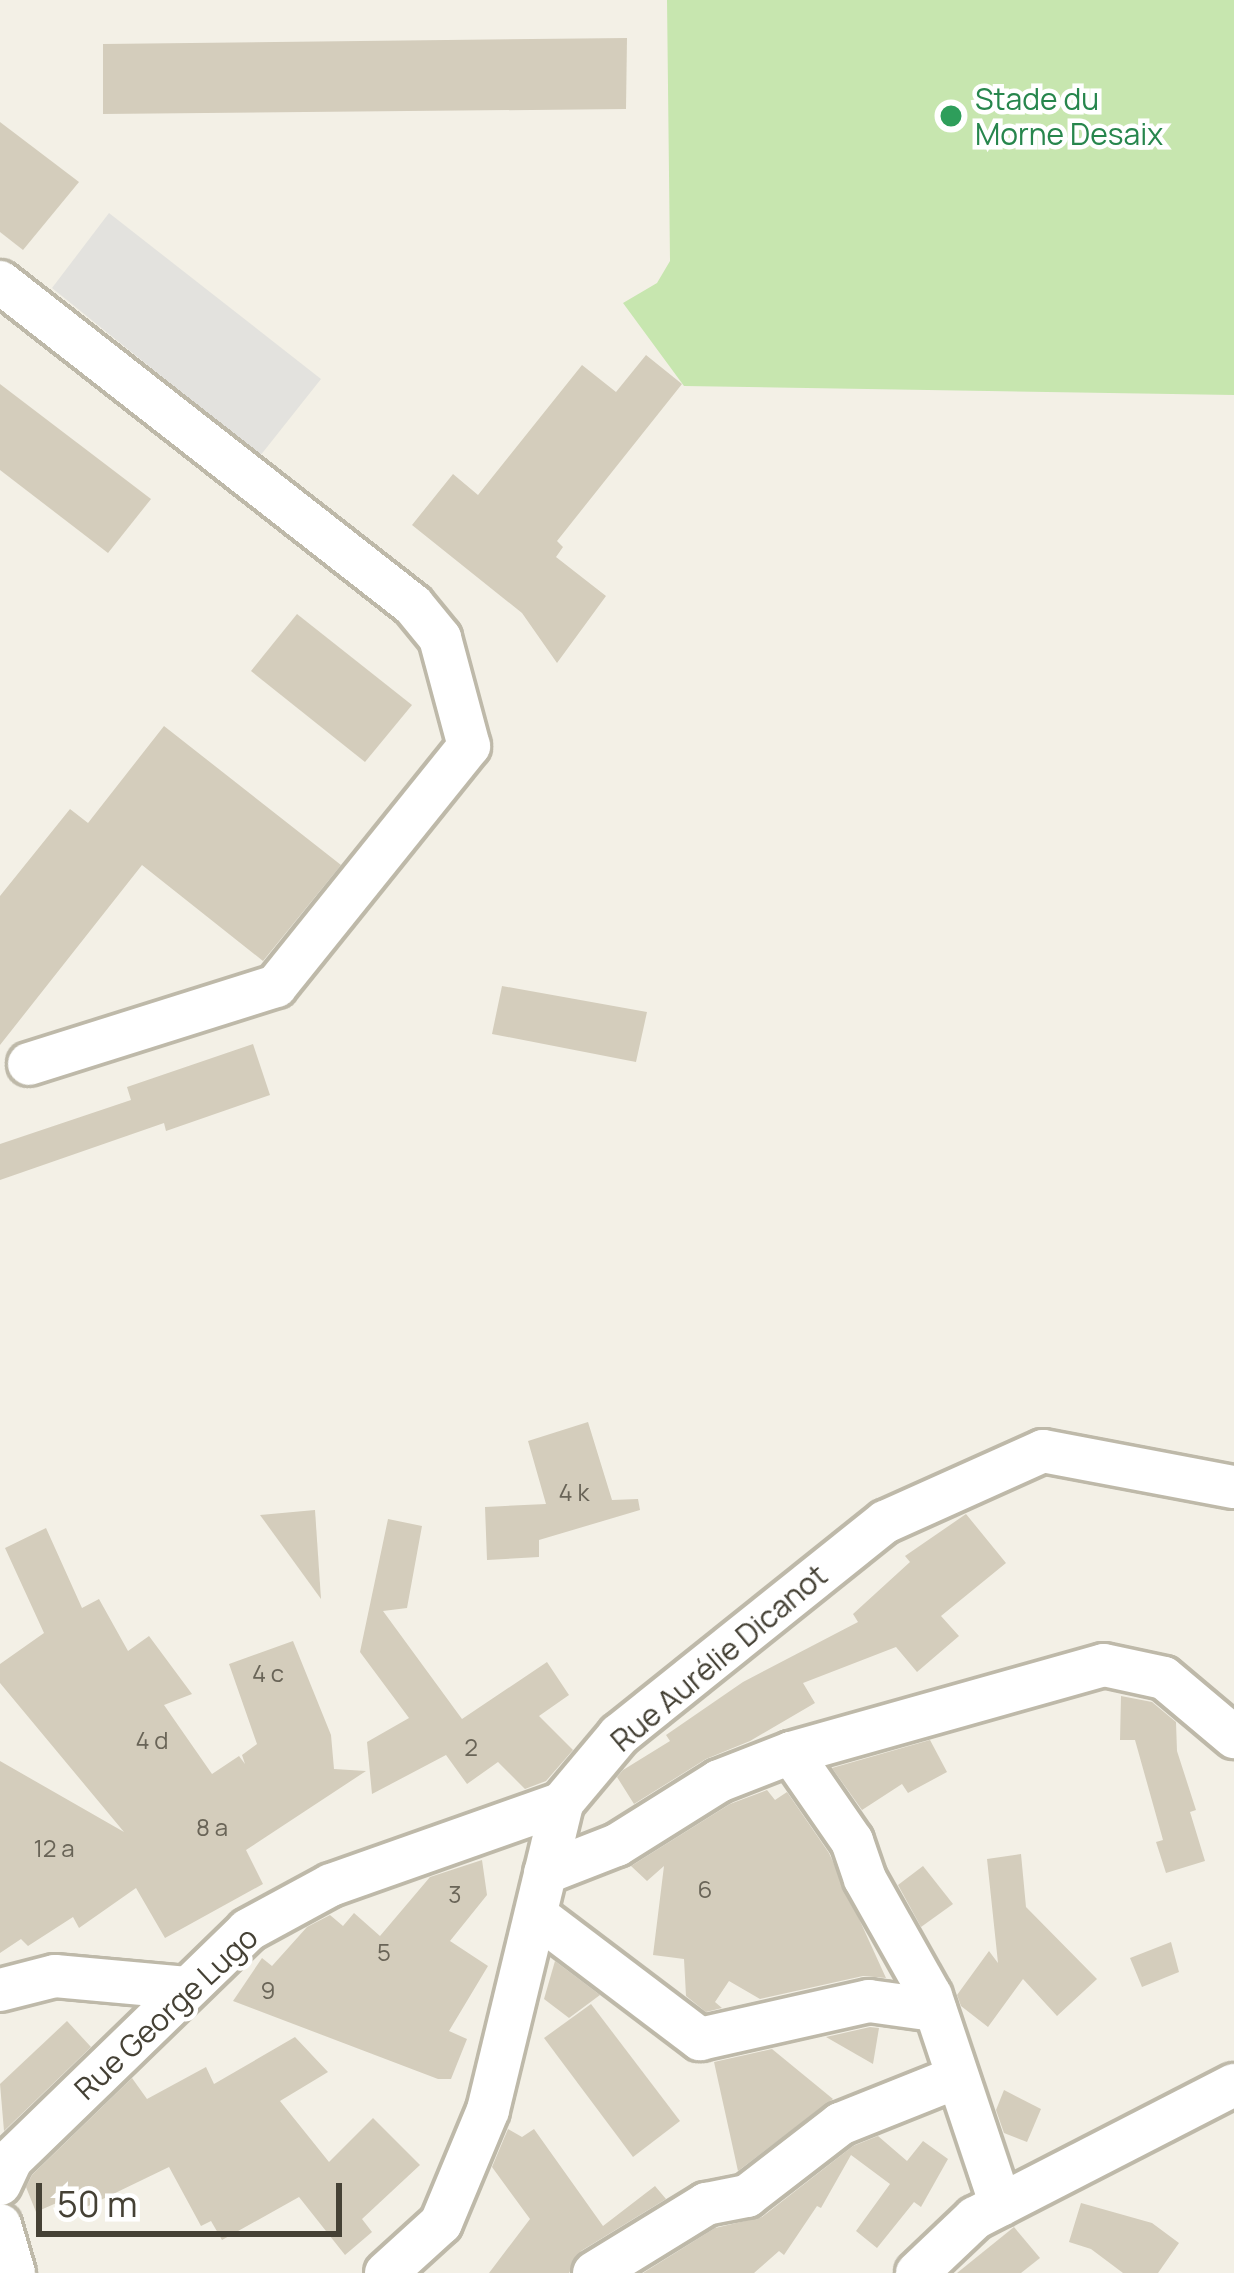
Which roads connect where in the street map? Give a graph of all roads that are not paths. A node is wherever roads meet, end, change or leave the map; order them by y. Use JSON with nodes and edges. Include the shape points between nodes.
{"nodes":[{"id":1,"x":0,"y":282,"type":"edge"},
{"id":2,"x":29,"y":1064,"type":"dead end"},
{"id":3,"x":1234,"y":1487,"type":"edge"},
{"id":4,"x":1234,"y":1737,"type":"edge"},
{"id":5,"x":791,"y":1753,"type":"junction"},
{"id":6,"x":562,"y":1803,"type":"junction"},
{"id":7,"x":545,"y":1873,"type":"junction"},
{"id":8,"x":536,"y":1915,"type":"junction"},
{"id":9,"x":186,"y":1988,"type":"junction"},
{"id":10,"x":0,"y":1990,"type":"edge"},
{"id":11,"x":935,"y":2010,"type":"junction"},
{"id":12,"x":956,"y":2078,"type":"junction"},
{"id":13,"x":1234,"y":2085,"type":"edge"},
{"id":14,"x":0,"y":2184,"type":"edge"},
{"id":15,"x":1001,"y":2205,"type":"junction"},
{"id":16,"x":0,"y":2225,"type":"edge"},
{"id":17,"x":14,"y":2273,"type":"edge"},
{"id":18,"x":386,"y":2273,"type":"edge"},
{"id":19,"x":594,"y":2273,"type":"edge"},
{"id":20,"x":916,"y":2273,"type":"edge"}],
"edges":[{"from":1,"to":2,"type":"street","via":[[413,605],[440,638],[469,746],[276,986]]},
{"from":3,"to":6,"type":"street","name":"Rue Aurélie Dicanot","via":[[1043,1451],[885,1522],[619,1735]]},
{"from":4,"to":5,"type":"street","via":[[1164,1678],[1104,1665]]},
{"from":5,"to":7,"type":"street","via":[[719,1781],[617,1844]]},
{"from":5,"to":11,"type":"street","via":[[852,1841]]},
{"from":6,"to":7,"type":"street","name":"Rue Aurélie Dicanot"},
{"from":6,"to":9,"type":"street","name":"Rue George Lugo","via":[[331,1885],[248,1930]]},
{"from":7,"to":8,"type":"street","name":"Rue Aurélie Dicanot"},
{"from":8,"to":11,"type":"street","via":[[700,2039],[869,2001]]},
{"from":8,"to":18,"type":"street","name":"Rue Aurélie Dicanot","via":[[488,2110],[441,2223]]},
{"from":9,"to":10,"type":"street","via":[[55,1976]]},
{"from":9,"to":14,"type":"street","name":"Rue George Lugo","via":[[11,2160]]},
{"from":11,"to":12,"type":"street"},
{"from":12,"to":15,"type":"street"},
{"from":12,"to":19,"type":"street","via":[[840,2124],[747,2196],[706,2204]]},
{"from":13,"to":15,"type":"street"},
{"from":15,"to":20,"type":"street","via":[[975,2218]]},
{"from":16,"to":17,"type":"street"}]}
